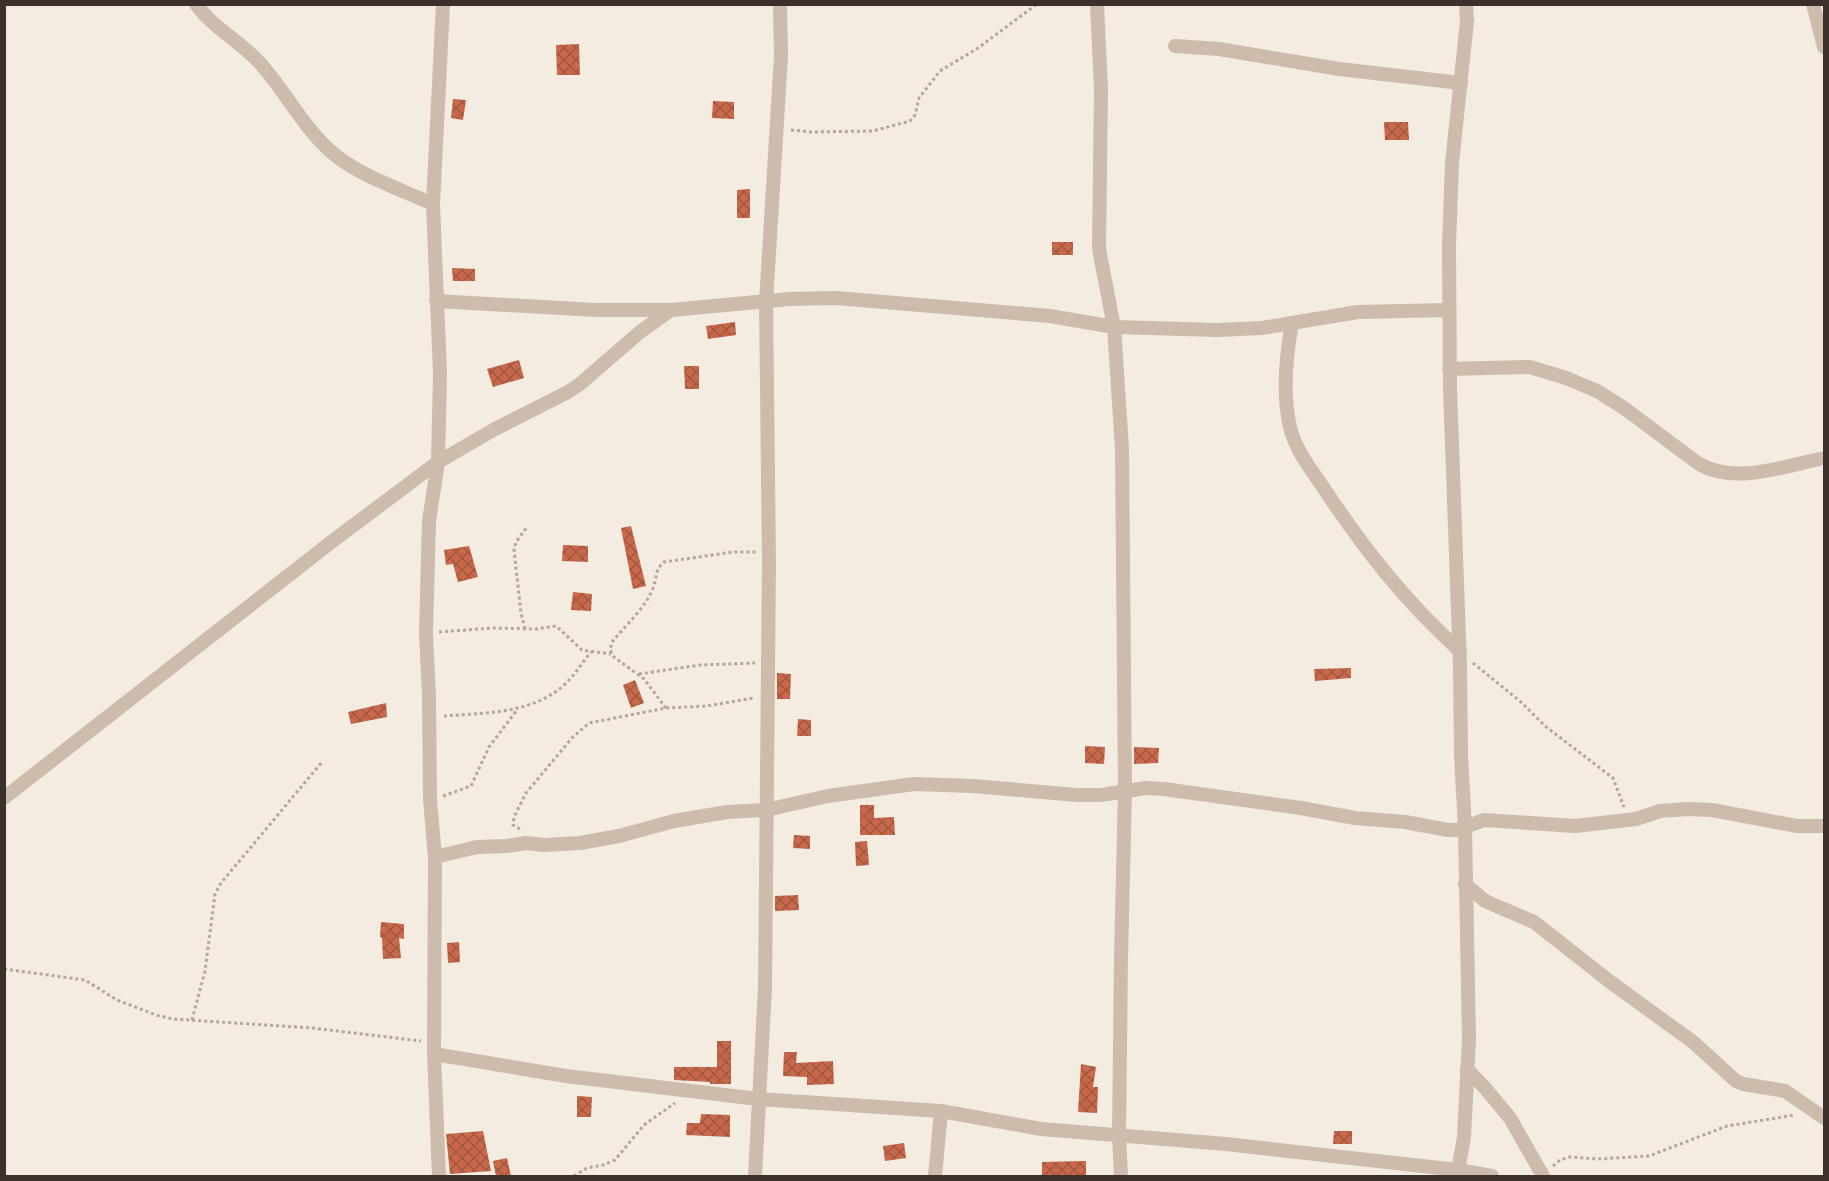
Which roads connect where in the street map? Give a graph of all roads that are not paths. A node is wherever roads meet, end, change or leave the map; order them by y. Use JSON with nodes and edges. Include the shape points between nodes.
{"nodes":[{"id":1,"x":196,"y":4,"type":"edge"},
{"id":2,"x":443,"y":4,"type":"edge"},
{"id":3,"x":780,"y":4,"type":"edge"},
{"id":4,"x":1097,"y":4,"type":"edge"},
{"id":5,"x":1466,"y":4,"type":"edge"},
{"id":6,"x":1813,"y":4,"type":"edge"},
{"id":7,"x":1175,"y":46,"type":"dead end"},
{"id":8,"x":1824,"y":47,"type":"edge"},
{"id":9,"x":1461,"y":83,"type":"junction"},
{"id":10,"x":433,"y":204,"type":"junction"},
{"id":11,"x":436,"y":301,"type":"junction"},
{"id":12,"x":766,"y":302,"type":"junction"},
{"id":13,"x":671,"y":310,"type":"junction"},
{"id":14,"x":1448,"y":310,"type":"junction"},
{"id":15,"x":1292,"y":323,"type":"junction"},
{"id":16,"x":1114,"y":327,"type":"junction"},
{"id":17,"x":1449,"y":369,"type":"junction"},
{"id":18,"x":1824,"y":458,"type":"edge"},
{"id":19,"x":438,"y":462,"type":"junction"},
{"id":20,"x":1460,"y":651,"type":"junction"},
{"id":21,"x":1125,"y":790,"type":"junction"},
{"id":22,"x":4,"y":798,"type":"edge"},
{"id":23,"x":766,"y":810,"type":"junction"},
{"id":24,"x":1824,"y":826,"type":"edge"},
{"id":25,"x":1465,"y":828,"type":"junction"},
{"id":26,"x":435,"y":857,"type":"junction"},
{"id":27,"x":1465,"y":884,"type":"junction"},
{"id":28,"x":434,"y":1048,"type":"junction"},
{"id":29,"x":1467,"y":1069,"type":"junction"},
{"id":30,"x":758,"y":1099,"type":"junction"},
{"id":31,"x":941,"y":1111,"type":"junction"},
{"id":32,"x":1824,"y":1118,"type":"edge"},
{"id":33,"x":1119,"y":1135,"type":"junction"},
{"id":34,"x":1458,"y":1173,"type":"edge"},
{"id":35,"x":1546,"y":1175,"type":"edge"},
{"id":36,"x":439,"y":1176,"type":"edge"},
{"id":37,"x":755,"y":1176,"type":"edge"},
{"id":38,"x":935,"y":1176,"type":"edge"},
{"id":39,"x":1121,"y":1176,"type":"edge"},
{"id":40,"x":1492,"y":1176,"type":"edge"}],
"edges":[{"from":1,"to":10,"type":"street","via":[[268,72],[335,155],[364,173]]},
{"from":2,"to":10,"type":"street"},
{"from":3,"to":12,"type":"street","via":[[781,56]]},
{"from":4,"to":16,"type":"street","via":[[1100,249]]},
{"from":5,"to":9,"type":"street"},
{"from":6,"to":8,"type":"street"},
{"from":7,"to":9,"type":"street"},
{"from":9,"to":14,"type":"street","via":[[1452,163]]},
{"from":10,"to":11,"type":"street"},
{"from":11,"to":13,"type":"street"},
{"from":11,"to":19,"type":"street","via":[[440,374]]},
{"from":12,"to":13,"type":"street"},
{"from":12,"to":16,"type":"street","via":[[836,298],[1050,316]]},
{"from":12,"to":23,"type":"street"},
{"from":13,"to":19,"type":"street","via":[[568,392]]},
{"from":14,"to":15,"type":"street","via":[[1358,312]]},
{"from":14,"to":17,"type":"street"},
{"from":15,"to":16,"type":"street","via":[[1217,330]]},
{"from":15,"to":20,"type":"street","via":[[1287,355],[1287,412],[1296,445],[1375,562],[1427,621]]},
{"from":16,"to":21,"type":"street","via":[[1122,448]]},
{"from":17,"to":18,"type":"street","via":[[1530,367],[1566,378],[1624,408],[1710,470],[1753,473]]},
{"from":17,"to":20,"type":"street"},
{"from":19,"to":22,"type":"street"},
{"from":19,"to":26,"type":"street","via":[[429,520],[426,633]]},
{"from":20,"to":25,"type":"street"},
{"from":21,"to":23,"type":"street","via":[[1077,795],[914,784],[828,796]]},
{"from":21,"to":25,"type":"street","via":[[1197,793],[1355,818],[1448,830]]},
{"from":21,"to":33,"type":"street"},
{"from":23,"to":26,"type":"street","via":[[674,821],[580,843],[477,847]]},
{"from":23,"to":30,"type":"street","via":[[765,988]]},
{"from":24,"to":25,"type":"street","via":[[1797,826],[1688,809],[1575,826],[1484,820]]},
{"from":25,"to":27,"type":"street"},
{"from":26,"to":28,"type":"street"},
{"from":27,"to":29,"type":"street"},
{"from":27,"to":32,"type":"street","via":[[1485,901],[1534,922],[1701,1047],[1736,1081],[1785,1091]]},
{"from":28,"to":30,"type":"street","via":[[566,1076]]},
{"from":28,"to":36,"type":"street"},
{"from":29,"to":34,"type":"street"},
{"from":29,"to":35,"type":"street","via":[[1510,1118]]},
{"from":30,"to":31,"type":"street"},
{"from":30,"to":37,"type":"street"},
{"from":31,"to":33,"type":"street","via":[[1041,1129]]},
{"from":31,"to":38,"type":"street"},
{"from":33,"to":34,"type":"street"},
{"from":33,"to":39,"type":"street"},
{"from":34,"to":40,"type":"street"}]}
